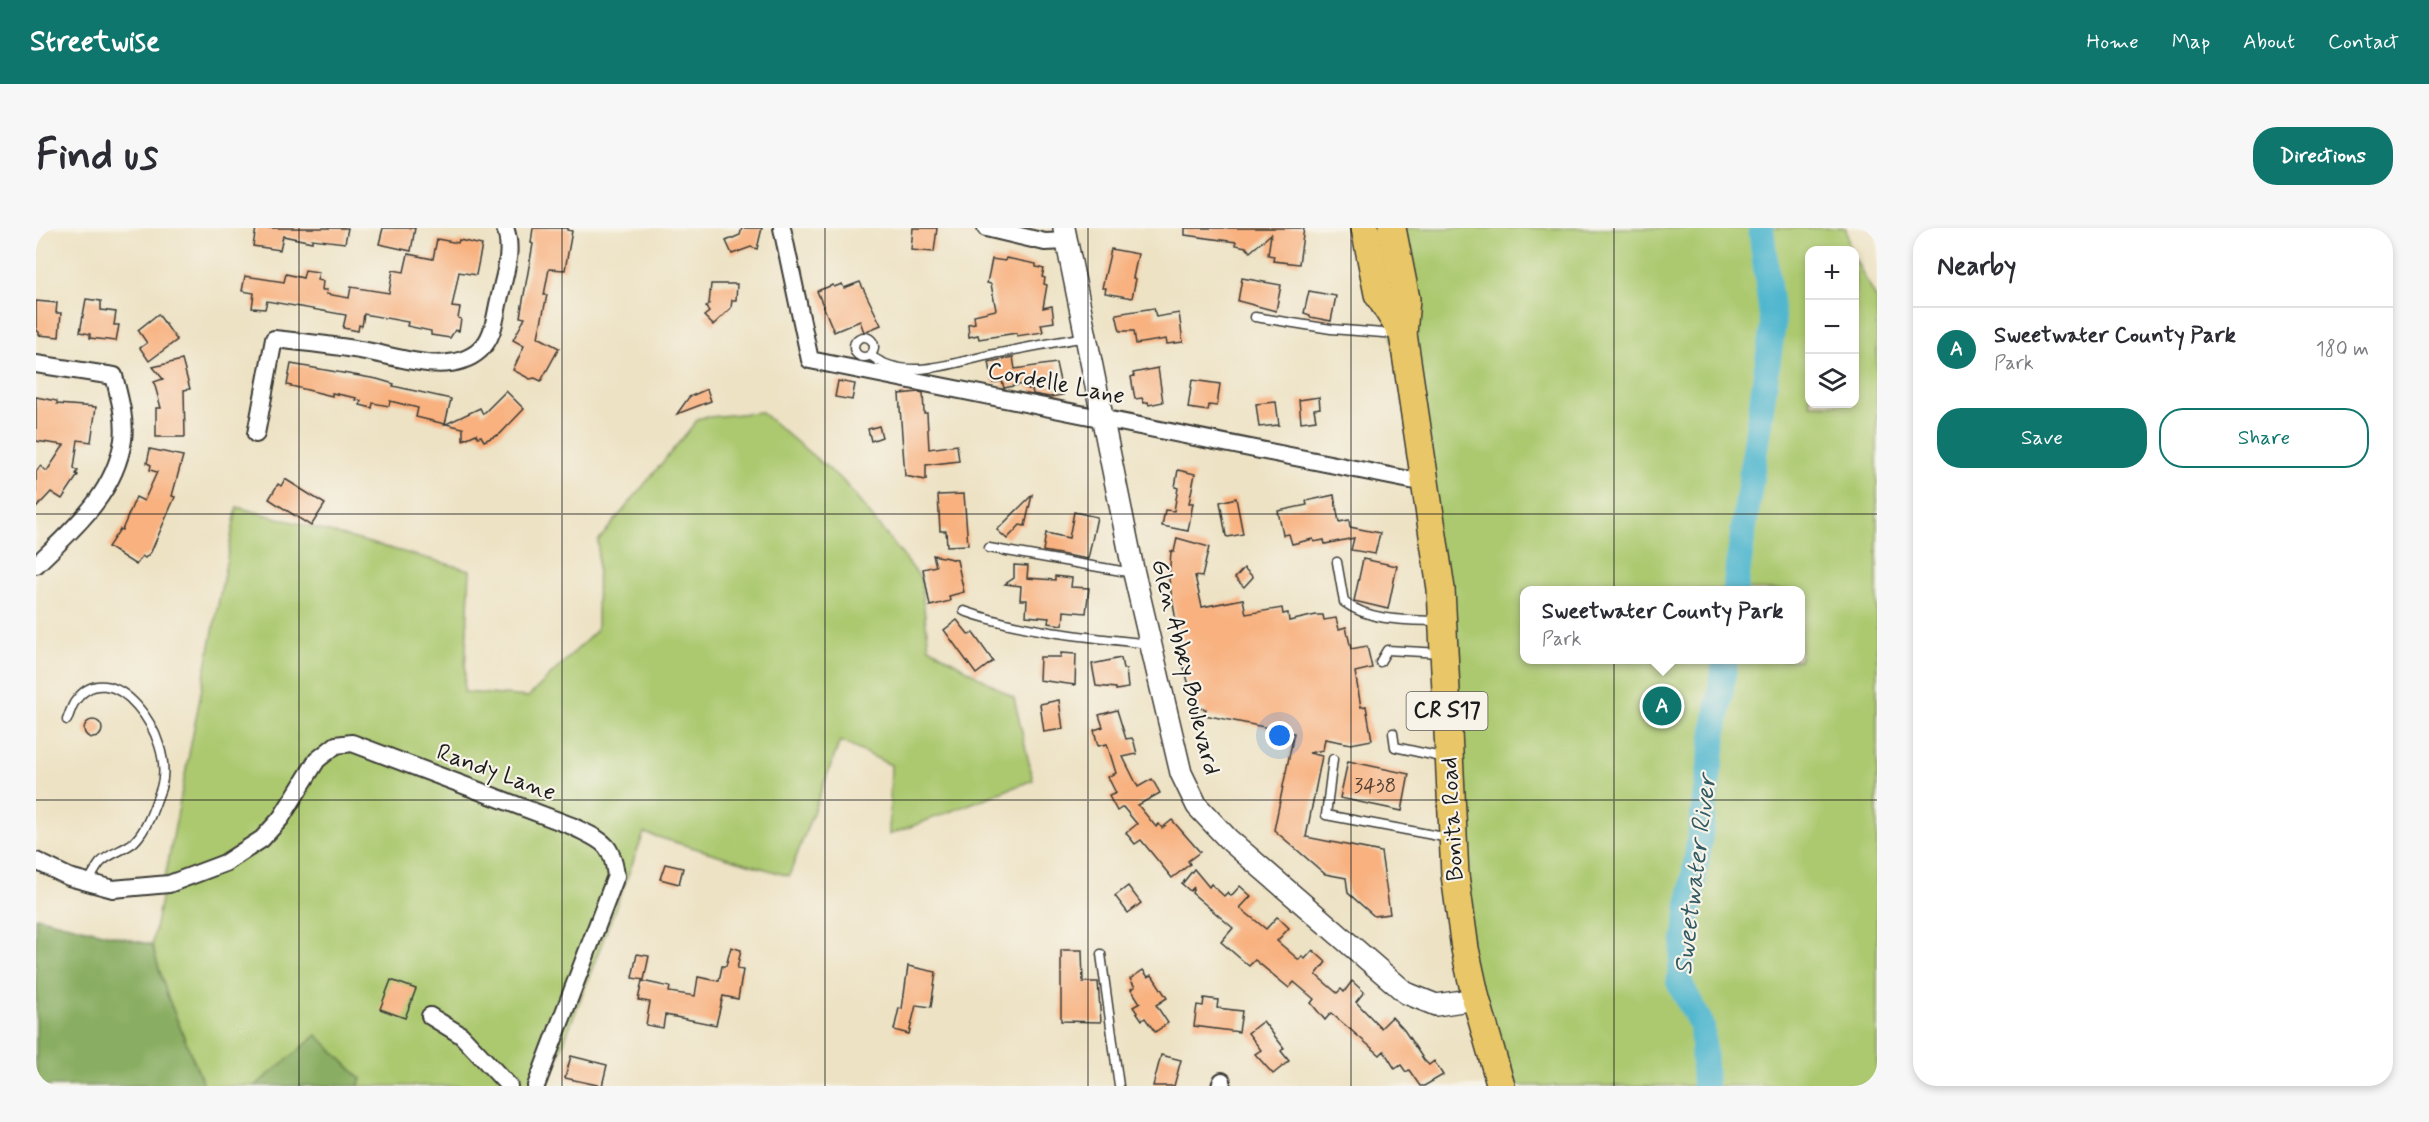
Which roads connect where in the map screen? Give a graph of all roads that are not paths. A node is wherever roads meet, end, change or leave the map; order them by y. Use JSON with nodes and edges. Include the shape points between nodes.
{"nodes":[{"id":1,"x":505,"y":228,"type":"edge"},
{"id":2,"x":782,"y":228,"type":"edge"},
{"id":3,"x":986,"y":228,"type":"edge"},
{"id":4,"x":1365,"y":228,"type":"edge"},
{"id":5,"x":1392,"y":228,"type":"edge"},
{"id":6,"x":1065,"y":235,"type":"edge"},
{"id":7,"x":1255,"y":317,"type":"dead end"},
{"id":8,"x":1402,"y":334,"type":"junction"},
{"id":9,"x":1086,"y":337,"type":"junction"},
{"id":10,"x":870,"y":354,"type":"dead end"},
{"id":11,"x":36,"y":364,"type":"edge"},
{"id":12,"x":1101,"y":418,"type":"junction"},
{"id":13,"x":256,"y":434,"type":"dead end"},
{"id":14,"x":1425,"y":483,"type":"junction"},
{"id":15,"x":989,"y":548,"type":"dead end"},
{"id":16,"x":1337,"y":562,"type":"dead end"},
{"id":17,"x":36,"y":565,"type":"edge"},
{"id":18,"x":1134,"y":573,"type":"junction"},
{"id":19,"x":964,"y":611,"type":"dead end"},
{"id":20,"x":1442,"y":622,"type":"junction"},
{"id":21,"x":1150,"y":644,"type":"junction"},
{"id":22,"x":1444,"y":653,"type":"junction"},
{"id":23,"x":1380,"y":662,"type":"dead end"},
{"id":24,"x":67,"y":720,"type":"dead end"},
{"id":25,"x":1393,"y":733,"type":"dead end"},
{"id":26,"x":1333,"y":759,"type":"dead end"},
{"id":27,"x":1449,"y":759,"type":"junction"},
{"id":28,"x":1452,"y":839,"type":"junction"},
{"id":29,"x":36,"y":861,"type":"edge"},
{"id":30,"x":88,"y":882,"type":"junction"},
{"id":31,"x":1101,"y":954,"type":"dead end"},
{"id":32,"x":1476,"y":999,"type":"junction"},
{"id":33,"x":430,"y":1016,"type":"dead end"},
{"id":34,"x":509,"y":1086,"type":"edge"},
{"id":35,"x":536,"y":1086,"type":"edge"},
{"id":36,"x":1119,"y":1086,"type":"edge"},
{"id":37,"x":1501,"y":1086,"type":"edge"}],
"edges":[{"from":1,"to":13,"type":"street","via":[[510,248],[491,333],[474,355],[456,362],[423,363],[362,350],[274,339]]},
{"from":2,"to":12,"type":"street","name":"Cordelle Lane","via":[[810,360]]},
{"from":3,"to":6,"type":"street","via":[[1045,242]]},
{"from":4,"to":8,"type":"main road","name":"Bonita Road","number":"CR S17","via":[[1378,294]]},
{"from":5,"to":8,"type":"main road","name":"Bonita Road","number":"CR S17","via":[[1406,299]]},
{"from":6,"to":9,"type":"street","name":"Glen Abbey Boulevard"},
{"from":7,"to":8,"type":"lane","via":[[1331,329]]},
{"from":8,"to":14,"type":"main road","name":"Bonita Road","number":"CR S17"},
{"from":9,"to":10,"type":"lane","via":[[931,368],[881,363]]},
{"from":9,"to":12,"type":"street","name":"Glen Abbey Boulevard"},
{"from":11,"to":17,"type":"street","via":[[114,376],[124,438],[116,471],[99,500]]},
{"from":12,"to":14,"type":"street","name":"Cordelle Lane"},
{"from":12,"to":18,"type":"street","name":"Glen Abbey Boulevard"},
{"from":14,"to":20,"type":"main road","name":"Bonita Road","number":"CR S17","via":[[1441,589]]},
{"from":15,"to":18,"type":"lane"},
{"from":16,"to":20,"type":"lane","via":[[1344,602],[1353,608],[1386,618]]},
{"from":18,"to":21,"type":"street","name":"Glen Abbey Boulevard"},
{"from":19,"to":21,"type":"lane","via":[[1075,636]]},
{"from":20,"to":22,"type":"main road","name":"Bonita Road","number":"CR S17"},
{"from":21,"to":32,"type":"street","name":"Glen Abbey Boulevard","via":[[1182,773],[1197,806],[1228,839],[1406,993],[1436,1005]]},
{"from":22,"to":23,"type":"lane","via":[[1387,650]]},
{"from":22,"to":27,"type":"main road","name":"Bonita Road","number":"CR S17"},
{"from":24,"to":30,"type":"lane","via":[[74,703],[86,692],[98,687],[115,688],[137,704],[151,723],[164,767],[154,805],[135,841],[101,862]]},
{"from":25,"to":27,"type":"lane","via":[[1395,747]]},
{"from":26,"to":28,"type":"lane","via":[[1326,815]]},
{"from":27,"to":28,"type":"main road","name":"Bonita Road","number":"CR S17"},
{"from":28,"to":32,"type":"main road","name":"Bonita Road","number":"CR S17","via":[[1465,949]]},
{"from":29,"to":30,"type":"street","name":"Randy Lane"},
{"from":30,"to":35,"type":"street","name":"Randy Lane","via":[[113,889],[169,884],[225,863],[262,839],[281,818],[317,760],[336,745],[352,743],[572,826],[601,840],[613,854],[616,876]]},
{"from":31,"to":36,"type":"lane"},
{"from":32,"to":37,"type":"main road","name":"Bonita Road","number":"CR S17"},
{"from":33,"to":34,"type":"street","via":[[461,1035]]}]}
